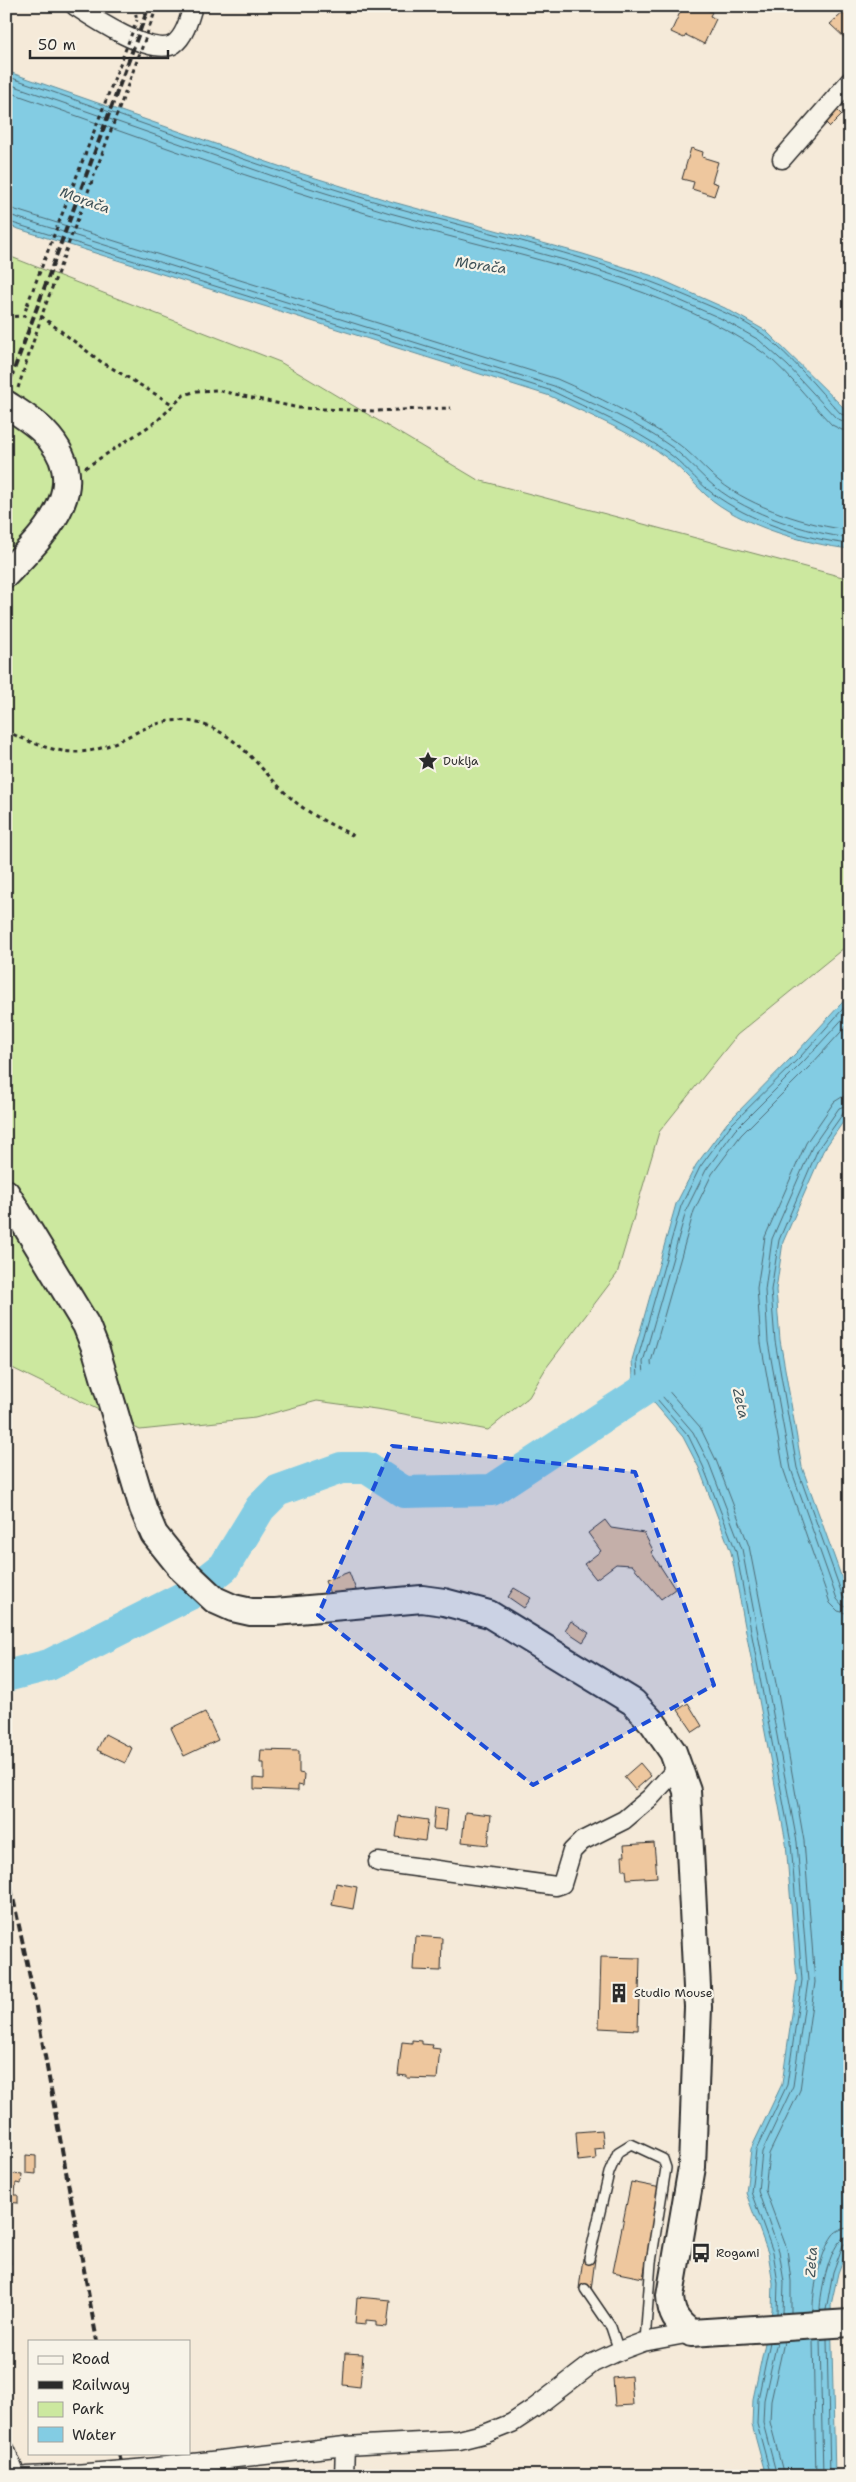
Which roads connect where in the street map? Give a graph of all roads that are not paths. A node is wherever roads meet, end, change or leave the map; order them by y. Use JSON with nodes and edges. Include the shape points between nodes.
{"nodes":[{"id":1,"x":75,"y":6,"type":"edge"},
{"id":2,"x":193,"y":6,"type":"edge"},
{"id":3,"x":850,"y":81,"type":"edge"},
{"id":4,"x":782,"y":159,"type":"dead end"},
{"id":5,"x":10,"y":406,"type":"edge"},
{"id":6,"x":6,"y":574,"type":"edge"},
{"id":7,"x":6,"y":1193,"type":"edge"},
{"id":8,"x":678,"y":1767,"type":"junction"},
{"id":9,"x":378,"y":1862,"type":"dead end"},
{"id":10,"x":589,"y":2258,"type":"dead end"},
{"id":11,"x":585,"y":2290,"type":"dead end"},
{"id":12,"x":850,"y":2323,"type":"edge"},
{"id":13,"x":691,"y":2333,"type":"junction"},
{"id":14,"x":644,"y":2342,"type":"junction"},
{"id":15,"x":619,"y":2351,"type":"junction"},
{"id":16,"x":345,"y":2446,"type":"junction"},
{"id":17,"x":6,"y":2452,"type":"edge"},
{"id":18,"x":16,"y":2476,"type":"edge"},
{"id":19,"x":26,"y":2476,"type":"edge"},
{"id":20,"x":344,"y":2476,"type":"edge"}],
"edges":[{"from":1,"to":2,"type":"street","via":[[116,32],[159,47],[174,43],[182,35]]},
{"from":3,"to":4,"type":"street"},
{"from":5,"to":6,"type":"street","via":[[43,430],[54,444],[62,457],[67,482],[64,501],[47,531]]},
{"from":7,"to":8,"type":"street","via":[[86,1326],[154,1534],[182,1568],[216,1600],[251,1612],[275,1612],[422,1599],[489,1614],[633,1702],[653,1723],[673,1752]]},
{"from":8,"to":9,"type":"street","via":[[650,1798],[624,1820],[582,1841],[572,1851],[562,1884],[556,1886]]},
{"from":8,"to":13,"type":"street","via":[[688,1791],[698,2007],[692,2167],[670,2296],[671,2311],[678,2323]]},
{"from":10,"to":14,"type":"lane","via":[[609,2173],[618,2152],[631,2144],[663,2159],[666,2168],[651,2262]]},
{"from":11,"to":15,"type":"lane","via":[[611,2327]]},
{"from":12,"to":13,"type":"street"},
{"from":13,"to":14,"type":"street"},
{"from":14,"to":15,"type":"street"},
{"from":15,"to":16,"type":"street","via":[[593,2363],[512,2423],[487,2433],[460,2440]]},
{"from":16,"to":19,"type":"street","bridge":true,"via":[[148,2468]]},
{"from":16,"to":20,"type":"street"},
{"from":17,"to":18,"type":"street"}]}
